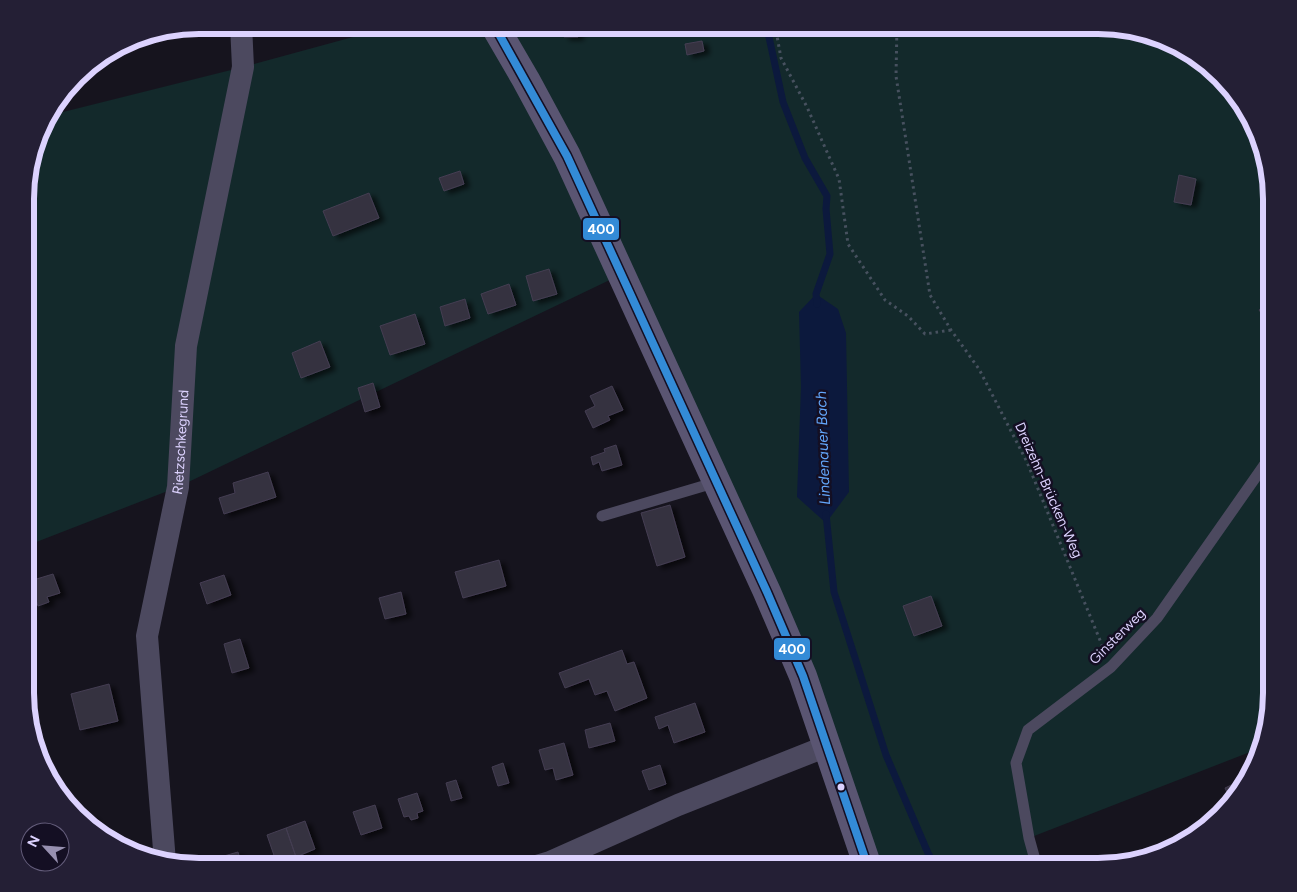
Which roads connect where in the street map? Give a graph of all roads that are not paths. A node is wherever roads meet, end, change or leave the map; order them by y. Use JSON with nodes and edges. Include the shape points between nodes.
{"nodes":[{"id":1,"x":241,"y":34,"type":"edge"},
{"id":2,"x":499,"y":34,"type":"edge"},
{"id":3,"x":1263,"y":467,"type":"edge"},
{"id":4,"x":717,"y":482,"type":"junction"},
{"id":5,"x":602,"y":516,"type":"dead end"},
{"id":6,"x":827,"y":746,"type":"junction"},
{"id":7,"x":164,"y":855,"type":"edge"},
{"id":8,"x":559,"y":858,"type":"edge"},
{"id":9,"x":865,"y":858,"type":"edge"},
{"id":10,"x":1035,"y":858,"type":"edge"}],
"edges":[{"from":1,"to":7,"type":"street","name":"Rietzschkegrund","via":[[243,67],[186,346],[178,487],[147,636]]},
{"from":2,"to":4,"type":"street","via":[[567,156]]},
{"from":3,"to":10,"type":"lane","name":"Ginsterweg","via":[[1157,618],[1111,667],[1028,730],[1016,763]]},
{"from":4,"to":5,"type":"lane"},
{"from":4,"to":6,"type":"street","via":[[803,676]]},
{"from":6,"to":8,"type":"street","via":[[678,805]]},
{"from":6,"to":9,"type":"street"}]}
